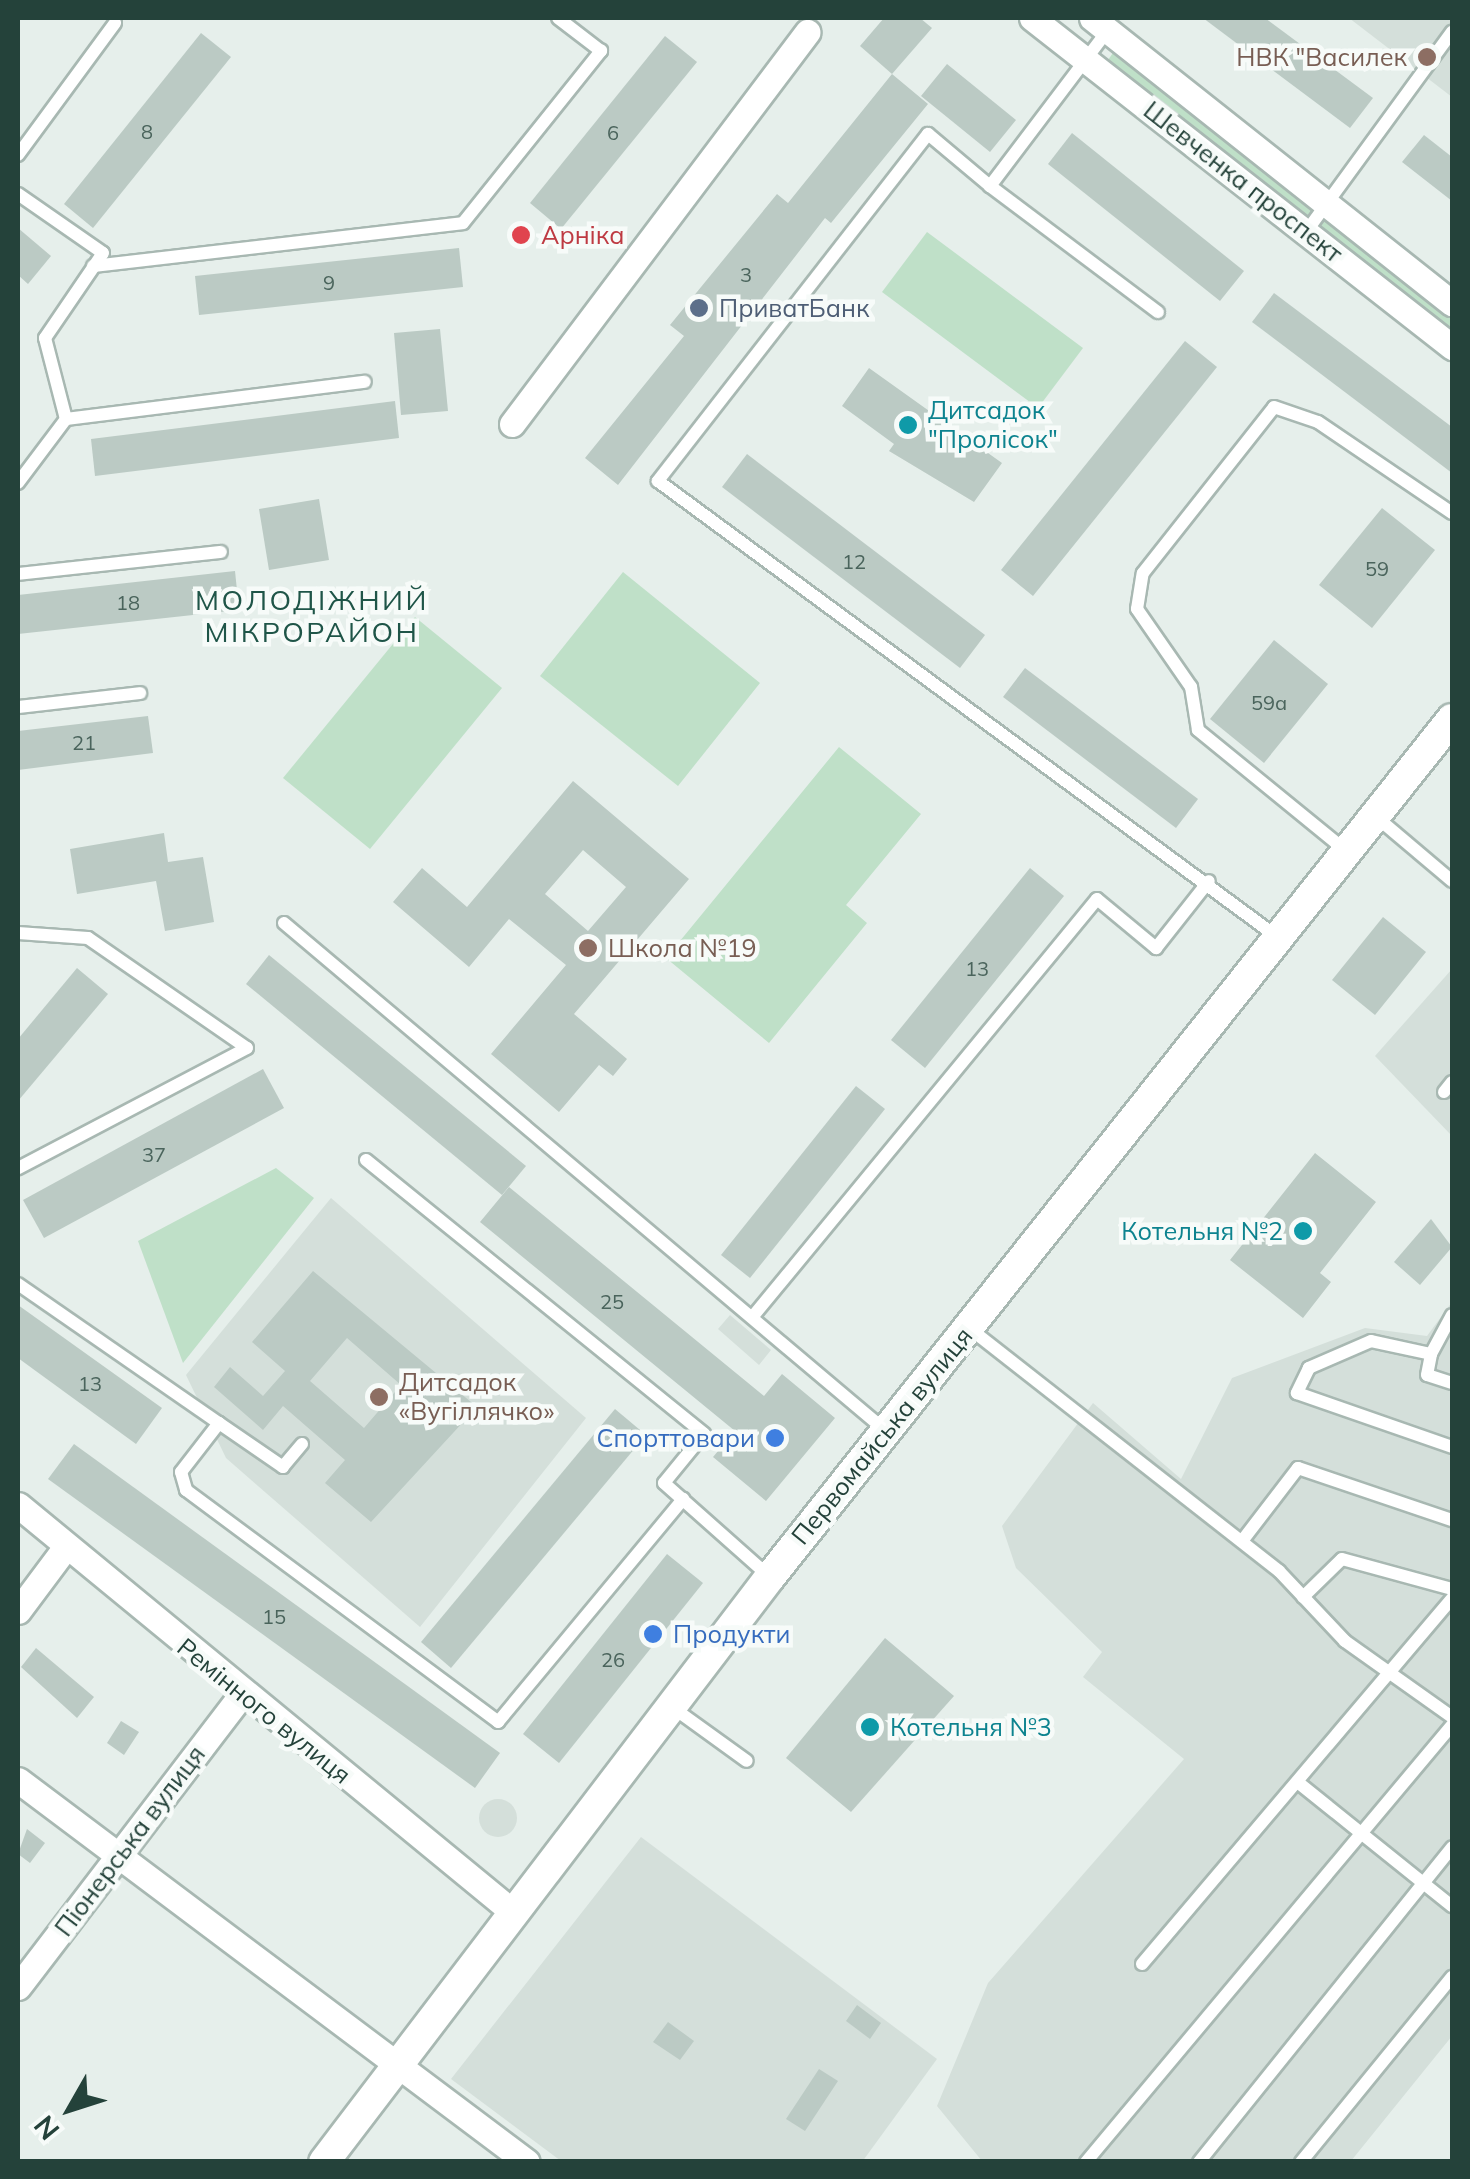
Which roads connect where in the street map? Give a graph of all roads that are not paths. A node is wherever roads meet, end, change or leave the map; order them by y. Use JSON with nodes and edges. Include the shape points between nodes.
{"nodes":[{"id":1,"x":558,"y":18,"type":"edge"},
{"id":2,"x":1032,"y":18,"type":"edge"},
{"id":3,"x":114,"y":23,"type":"dead end"},
{"id":4,"x":1100,"y":24,"type":"edge"},
{"id":5,"x":1452,"y":32,"type":"edge"},
{"id":6,"x":813,"y":37,"type":"dead end"},
{"id":7,"x":1086,"y":59,"type":"junction"},
{"id":8,"x":18,"y":155,"type":"edge"},
{"id":9,"x":990,"y":186,"type":"junction"},
{"id":10,"x":18,"y":194,"type":"edge"},
{"id":11,"x":1326,"y":203,"type":"junction"},
{"id":12,"x":1306,"y":232,"type":"junction"},
{"id":13,"x":93,"y":266,"type":"junction"},
{"id":14,"x":1452,"y":302,"type":"edge"},
{"id":15,"x":1158,"y":312,"type":"dead end"},
{"id":16,"x":1452,"y":347,"type":"edge"},
{"id":17,"x":365,"y":382,"type":"dead end"},
{"id":18,"x":66,"y":419,"type":"junction"},
{"id":19,"x":512,"y":424,"type":"dead end"},
{"id":20,"x":18,"y":483,"type":"edge"},
{"id":21,"x":1452,"y":512,"type":"edge"},
{"id":22,"x":221,"y":552,"type":"dead end"},
{"id":23,"x":18,"y":574,"type":"edge"},
{"id":24,"x":140,"y":693,"type":"dead end"},
{"id":25,"x":18,"y":707,"type":"edge"},
{"id":26,"x":1452,"y":719,"type":"edge"},
{"id":27,"x":1373,"y":814,"type":"junction"},
{"id":28,"x":1345,"y":850,"type":"junction"},
{"id":29,"x":1209,"y":881,"type":"junction"},
{"id":30,"x":1452,"y":881,"type":"edge"},
{"id":31,"x":284,"y":923,"type":"dead end"},
{"id":32,"x":18,"y":933,"type":"edge"},
{"id":33,"x":1276,"y":936,"type":"junction"},
{"id":34,"x":366,"y":1160,"type":"dead end"},
{"id":35,"x":18,"y":1168,"type":"edge"},
{"id":36,"x":18,"y":1284,"type":"edge"},
{"id":37,"x":754,"y":1315,"type":"junction"},
{"id":38,"x":1452,"y":1315,"type":"edge"},
{"id":39,"x":968,"y":1328,"type":"junction"},
{"id":40,"x":1431,"y":1354,"type":"junction"},
{"id":41,"x":1452,"y":1383,"type":"edge"},
{"id":42,"x":218,"y":1423,"type":"junction"},
{"id":43,"x":886,"y":1431,"type":"junction"},
{"id":44,"x":302,"y":1444,"type":"dead end"},
{"id":45,"x":1452,"y":1447,"type":"edge"},
{"id":46,"x":683,"y":1500,"type":"junction"},
{"id":47,"x":18,"y":1505,"type":"edge"},
{"id":48,"x":1452,"y":1520,"type":"edge"},
{"id":49,"x":1242,"y":1541,"type":"junction"},
{"id":50,"x":65,"y":1548,"type":"junction"},
{"id":51,"x":770,"y":1577,"type":"junction"},
{"id":52,"x":1452,"y":1590,"type":"edge"},
{"id":53,"x":1303,"y":1597,"type":"junction"},
{"id":54,"x":1452,"y":1598,"type":"edge"},
{"id":55,"x":18,"y":1611,"type":"edge"},
{"id":56,"x":1390,"y":1676,"type":"junction"},
{"id":57,"x":242,"y":1694,"type":"junction"},
{"id":58,"x":670,"y":1706,"type":"junction"},
{"id":59,"x":1451,"y":1721,"type":"edge"},
{"id":60,"x":747,"y":1761,"type":"dead end"},
{"id":61,"x":18,"y":1780,"type":"edge"},
{"id":62,"x":1300,"y":1784,"type":"junction"},
{"id":63,"x":1358,"y":1830,"type":"junction"},
{"id":64,"x":1452,"y":1847,"type":"edge"},
{"id":65,"x":118,"y":1859,"type":"junction"},
{"id":66,"x":1424,"y":1883,"type":"junction"},
{"id":67,"x":1452,"y":1906,"type":"edge"},
{"id":68,"x":514,"y":1912,"type":"junction"},
{"id":69,"x":1142,"y":1964,"type":"dead end"},
{"id":70,"x":1452,"y":1977,"type":"edge"},
{"id":71,"x":18,"y":1987,"type":"edge"},
{"id":72,"x":398,"y":2065,"type":"junction"},
{"id":73,"x":324,"y":2162,"type":"edge"},
{"id":74,"x":527,"y":2162,"type":"edge"},
{"id":75,"x":1086,"y":2162,"type":"edge"},
{"id":76,"x":1199,"y":2162,"type":"edge"},
{"id":77,"x":1300,"y":2162,"type":"edge"}],
"edges":[{"from":1,"to":13,"type":"lane","via":[[601,52],[462,223]]},
{"from":2,"to":7,"type":"street","name":"Шевченка проспект"},
{"from":3,"to":8,"type":"lane"},
{"from":4,"to":7,"type":"lane"},
{"from":4,"to":11,"type":"street","name":"Шевченка проспект"},
{"from":5,"to":11,"type":"lane"},
{"from":6,"to":19,"type":"street"},
{"from":7,"to":9,"type":"lane"},
{"from":7,"to":12,"type":"street","name":"Шевченка проспект"},
{"from":9,"to":15,"type":"lane"},
{"from":9,"to":29,"type":"lane","via":[[928,134],[658,481]]},
{"from":10,"to":13,"type":"lane","via":[[104,254]]},
{"from":11,"to":12,"type":"lane"},
{"from":11,"to":14,"type":"street","name":"Шевченка проспект"},
{"from":12,"to":16,"type":"street","name":"Шевченка проспект"},
{"from":13,"to":18,"type":"lane","via":[[45,338]]},
{"from":17,"to":18,"type":"lane"},
{"from":18,"to":20,"type":"lane"},
{"from":21,"to":28,"type":"lane","via":[[1318,422],[1274,407],[1144,573],[1137,610],[1192,687],[1198,730]]},
{"from":22,"to":23,"type":"lane"},
{"from":24,"to":25,"type":"lane"},
{"from":26,"to":27,"type":"main road","name":"Первомайська вулиця"},
{"from":27,"to":28,"type":"main road","name":"Первомайська вулиця"},
{"from":27,"to":30,"type":"lane"},
{"from":28,"to":33,"type":"main road","name":"Первомайська вулиця"},
{"from":29,"to":33,"type":"lane"},
{"from":29,"to":37,"type":"lane","via":[[1156,948],[1097,899]]},
{"from":31,"to":37,"type":"lane"},
{"from":32,"to":35,"type":"lane","via":[[101,944],[248,1048]]},
{"from":33,"to":39,"type":"main road","name":"Первомайська вулиця"},
{"from":34,"to":46,"type":"lane","via":[[704,1434],[664,1483]]},
{"from":36,"to":42,"type":"lane"},
{"from":37,"to":43,"type":"lane"},
{"from":38,"to":40,"type":"lane"},
{"from":39,"to":43,"type":"main road","name":"Первомайська вулиця"},
{"from":39,"to":49,"type":"lane"},
{"from":40,"to":41,"type":"lane","via":[[1427,1375]]},
{"from":40,"to":45,"type":"lane","via":[[1370,1341],[1308,1368],[1296,1393]]},
{"from":42,"to":44,"type":"lane","via":[[283,1468]]},
{"from":42,"to":46,"type":"lane","via":[[181,1472],[186,1490],[498,1722]]},
{"from":43,"to":51,"type":"main road","name":"Первомайська вулиця"},
{"from":46,"to":51,"type":"lane"},
{"from":47,"to":50,"type":"street","name":"Ремінного вулиця"},
{"from":48,"to":49,"type":"lane","via":[[1298,1468]]},
{"from":49,"to":53,"type":"lane"},
{"from":50,"to":55,"type":"street"},
{"from":50,"to":57,"type":"street","name":"Ремінного вулиця"},
{"from":51,"to":58,"type":"main road","name":"Первомайська вулиця"},
{"from":52,"to":53,"type":"lane","via":[[1342,1559]]},
{"from":53,"to":56,"type":"lane"},
{"from":54,"to":56,"type":"lane"},
{"from":56,"to":59,"type":"lane"},
{"from":56,"to":62,"type":"lane"},
{"from":57,"to":65,"type":"street","name":"Піонерська вулиця"},
{"from":57,"to":68,"type":"street","name":"Ремінного вулиця"},
{"from":58,"to":60,"type":"lane"},
{"from":58,"to":68,"type":"main road","name":"Первомайська вулиця"},
{"from":59,"to":63,"type":"lane"},
{"from":61,"to":65,"type":"street"},
{"from":62,"to":63,"type":"lane"},
{"from":62,"to":69,"type":"lane"},
{"from":63,"to":66,"type":"lane"},
{"from":63,"to":75,"type":"lane"},
{"from":64,"to":66,"type":"lane"},
{"from":65,"to":71,"type":"street","name":"Піонерська вулиця"},
{"from":65,"to":72,"type":"street"},
{"from":66,"to":67,"type":"lane"},
{"from":66,"to":76,"type":"lane"},
{"from":68,"to":72,"type":"main road","name":"Первомайська вулиця"},
{"from":70,"to":77,"type":"lane"},
{"from":72,"to":73,"type":"main road","name":"Первомайська вулиця"},
{"from":72,"to":74,"type":"street"}]}
